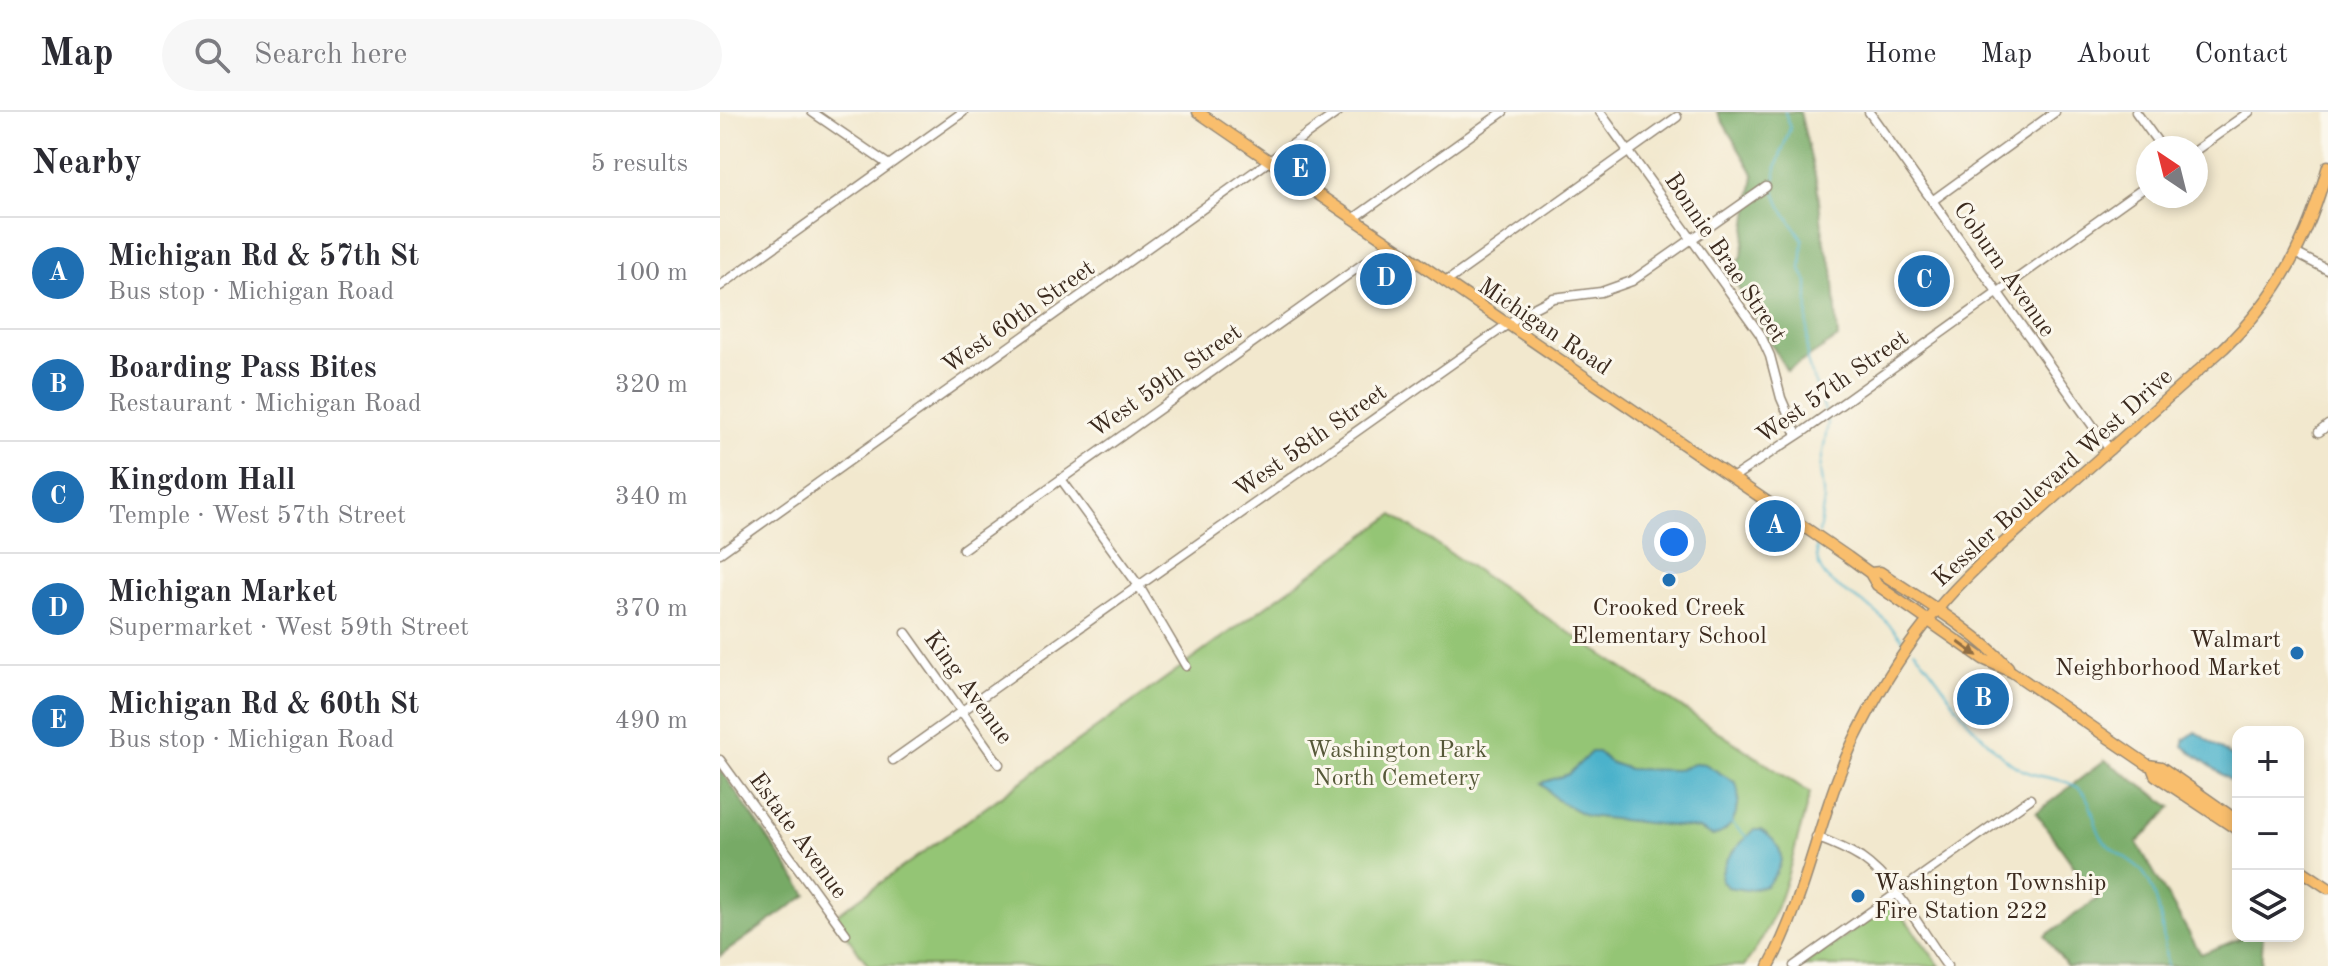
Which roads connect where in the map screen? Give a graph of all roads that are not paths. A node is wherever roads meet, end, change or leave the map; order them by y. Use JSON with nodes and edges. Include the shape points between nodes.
{"nodes":[{"id":1,"x":812,"y":112,"type":"edge"},
{"id":2,"x":963,"y":112,"type":"edge"},
{"id":3,"x":1198,"y":112,"type":"edge"},
{"id":4,"x":1338,"y":112,"type":"edge"},
{"id":5,"x":1503,"y":112,"type":"edge"},
{"id":6,"x":1600,"y":112,"type":"edge"},
{"id":7,"x":1869,"y":112,"type":"edge"},
{"id":8,"x":2055,"y":112,"type":"edge"},
{"id":9,"x":2136,"y":112,"type":"edge"},
{"id":10,"x":2249,"y":112,"type":"edge"},
{"id":11,"x":1677,"y":117,"type":"dead end"},
{"id":12,"x":2153,"y":136,"type":"edge"},
{"id":13,"x":2208,"y":141,"type":"edge"},
{"id":14,"x":1629,"y":151,"type":"junction"},
{"id":15,"x":1269,"y":161,"type":"junction"},
{"id":16,"x":889,"y":165,"type":"junction"},
{"id":17,"x":2328,"y":166,"type":"edge"},
{"id":18,"x":1766,"y":187,"type":"dead end"},
{"id":19,"x":2136,"y":194,"type":"edge"},
{"id":20,"x":1932,"y":201,"type":"junction"},
{"id":21,"x":1353,"y":219,"type":"junction"},
{"id":22,"x":1692,"y":239,"type":"junction"},
{"id":23,"x":1391,"y":244,"type":"junction"},
{"id":24,"x":2297,"y":254,"type":"junction"},
{"id":25,"x":2328,"y":270,"type":"edge"},
{"id":26,"x":1446,"y":282,"type":"junction"},
{"id":27,"x":720,"y":286,"type":"edge"},
{"id":28,"x":1997,"y":293,"type":"junction"},
{"id":29,"x":1508,"y":324,"type":"junction"},
{"id":30,"x":2328,"y":425,"type":"edge"},
{"id":31,"x":2319,"y":432,"type":"dead end"},
{"id":32,"x":1801,"y":433,"type":"junction"},
{"id":33,"x":2110,"y":450,"type":"junction"},
{"id":34,"x":1732,"y":478,"type":"junction"},
{"id":35,"x":1061,"y":479,"type":"junction"},
{"id":36,"x":963,"y":549,"type":"dead end"},
{"id":37,"x":720,"y":553,"type":"edge"},
{"id":38,"x":1870,"y":573,"type":"junction"},
{"id":39,"x":1139,"y":586,"type":"junction"},
{"id":40,"x":1936,"y":610,"type":"junction"},
{"id":41,"x":1928,"y":620,"type":"junction"},
{"id":42,"x":906,"y":633,"type":"dead end"},
{"id":43,"x":1186,"y":666,"type":"dead end"},
{"id":44,"x":2012,"y":672,"type":"junction"},
{"id":45,"x":962,"y":712,"type":"junction"},
{"id":46,"x":720,"y":760,"type":"edge"},
{"id":47,"x":893,"y":760,"type":"dead end"},
{"id":48,"x":999,"y":764,"type":"dead end"},
{"id":49,"x":2152,"y":767,"type":"junction"},
{"id":50,"x":2030,"y":799,"type":"dead end"},
{"id":51,"x":2232,"y":817,"type":"edge"},
{"id":52,"x":2232,"y":826,"type":"edge"},
{"id":53,"x":1816,"y":837,"type":"junction"},
{"id":54,"x":2301,"y":870,"type":"edge"},
{"id":55,"x":2328,"y":888,"type":"edge"},
{"id":56,"x":1896,"y":894,"type":"junction"},
{"id":57,"x":846,"y":934,"type":"dead end"},
{"id":58,"x":1769,"y":966,"type":"edge"},
{"id":59,"x":1794,"y":966,"type":"edge"},
{"id":60,"x":1947,"y":966,"type":"edge"}],
"edges":[{"from":1,"to":16,"type":"street"},
{"from":2,"to":16,"type":"street"},
{"from":3,"to":15,"type":"main road","name":"Michigan Road"},
{"from":4,"to":15,"type":"street","name":"West 60th Street"},
{"from":5,"to":21,"type":"street"},
{"from":6,"to":14,"type":"street","name":"Bonnie Brae Street"},
{"from":7,"to":20,"type":"street","name":"Coburn Avenue"},
{"from":8,"to":20,"type":"street"},
{"from":9,"to":12,"type":"street"},
{"from":10,"to":13,"type":"street"},
{"from":11,"to":14,"type":"street"},
{"from":14,"to":22,"type":"street","name":"Bonnie Brae Street"},
{"from":14,"to":26,"type":"street"},
{"from":15,"to":21,"type":"main road","name":"Michigan Road"},
{"from":15,"to":37,"type":"street","name":"West 60th Street"},
{"from":16,"to":27,"type":"street"},
{"from":17,"to":24,"type":"main road","name":"Kessler Boulevard West Drive"},
{"from":18,"to":22,"type":"street","name":"West 58th Street"},
{"from":19,"to":28,"type":"street","name":"West 57th Street"},
{"from":20,"to":28,"type":"street","name":"Coburn Avenue"},
{"from":21,"to":23,"type":"main road","name":"Michigan Road"},
{"from":22,"to":29,"type":"street","name":"West 58th Street","via":[[1626,284],[1553,298]]},
{"from":22,"to":32,"type":"street","name":"Bonnie Brae Street","via":[[1765,344],[1781,398]]},
{"from":23,"to":26,"type":"main road","name":"Michigan Road"},
{"from":23,"to":35,"type":"street","name":"West 59th Street"},
{"from":24,"to":25,"type":"street"},
{"from":24,"to":33,"type":"main road","name":"Kessler Boulevard West Drive","via":[[2242,331]]},
{"from":26,"to":29,"type":"main road","name":"Michigan Road"},
{"from":28,"to":32,"type":"street","name":"West 57th Street"},
{"from":28,"to":33,"type":"street","name":"Coburn Avenue"},
{"from":29,"to":34,"type":"main road","name":"Michigan Road"},
{"from":29,"to":39,"type":"street","name":"West 58th Street"},
{"from":30,"to":31,"type":"street"},
{"from":32,"to":34,"type":"street","name":"West 57th Street"},
{"from":33,"to":40,"type":"main road","name":"Kessler Boulevard West Drive"},
{"from":34,"to":38,"type":"main road","name":"Michigan Road"},
{"from":35,"to":36,"type":"street","name":"West 59th Street"},
{"from":35,"to":39,"type":"street"},
{"from":38,"to":40,"type":"main road","name":"Michigan Road","via":[[1880,572]]},
{"from":38,"to":41,"type":"main road","name":"Michigan Road","via":[[1877,585]]},
{"from":39,"to":43,"type":"street"},
{"from":39,"to":45,"type":"street","name":"West 58th Street"},
{"from":40,"to":41,"type":"main road","name":"Kessler Boulevard West Drive"},
{"from":40,"to":44,"type":"main road","name":"Michigan Road"},
{"from":41,"to":44,"type":"main road","name":"Michigan Road","one_way":true,"via":[[1983,659]]},
{"from":41,"to":53,"type":"main road","name":"Kessler Boulevard West Drive","via":[[1858,731]]},
{"from":42,"to":45,"type":"street","name":"King Avenue"},
{"from":44,"to":49,"type":"main road","name":"Michigan Road"},
{"from":45,"to":47,"type":"street","name":"West 58th Street"},
{"from":45,"to":48,"type":"street","name":"King Avenue"},
{"from":46,"to":57,"type":"street","name":"Estate Avenue"},
{"from":49,"to":51,"type":"main road","name":"Michigan Road","via":[[2161,767]]},
{"from":49,"to":52,"type":"main road","name":"Michigan Road","via":[[2155,775]]},
{"from":50,"to":56,"type":"street"},
{"from":53,"to":56,"type":"street","via":[[1860,858]]},
{"from":53,"to":58,"type":"main road","name":"Kessler Boulevard West Drive","via":[[1787,933]]},
{"from":54,"to":55,"type":"main road"},
{"from":56,"to":59,"type":"street"},
{"from":56,"to":60,"type":"street"}]}
